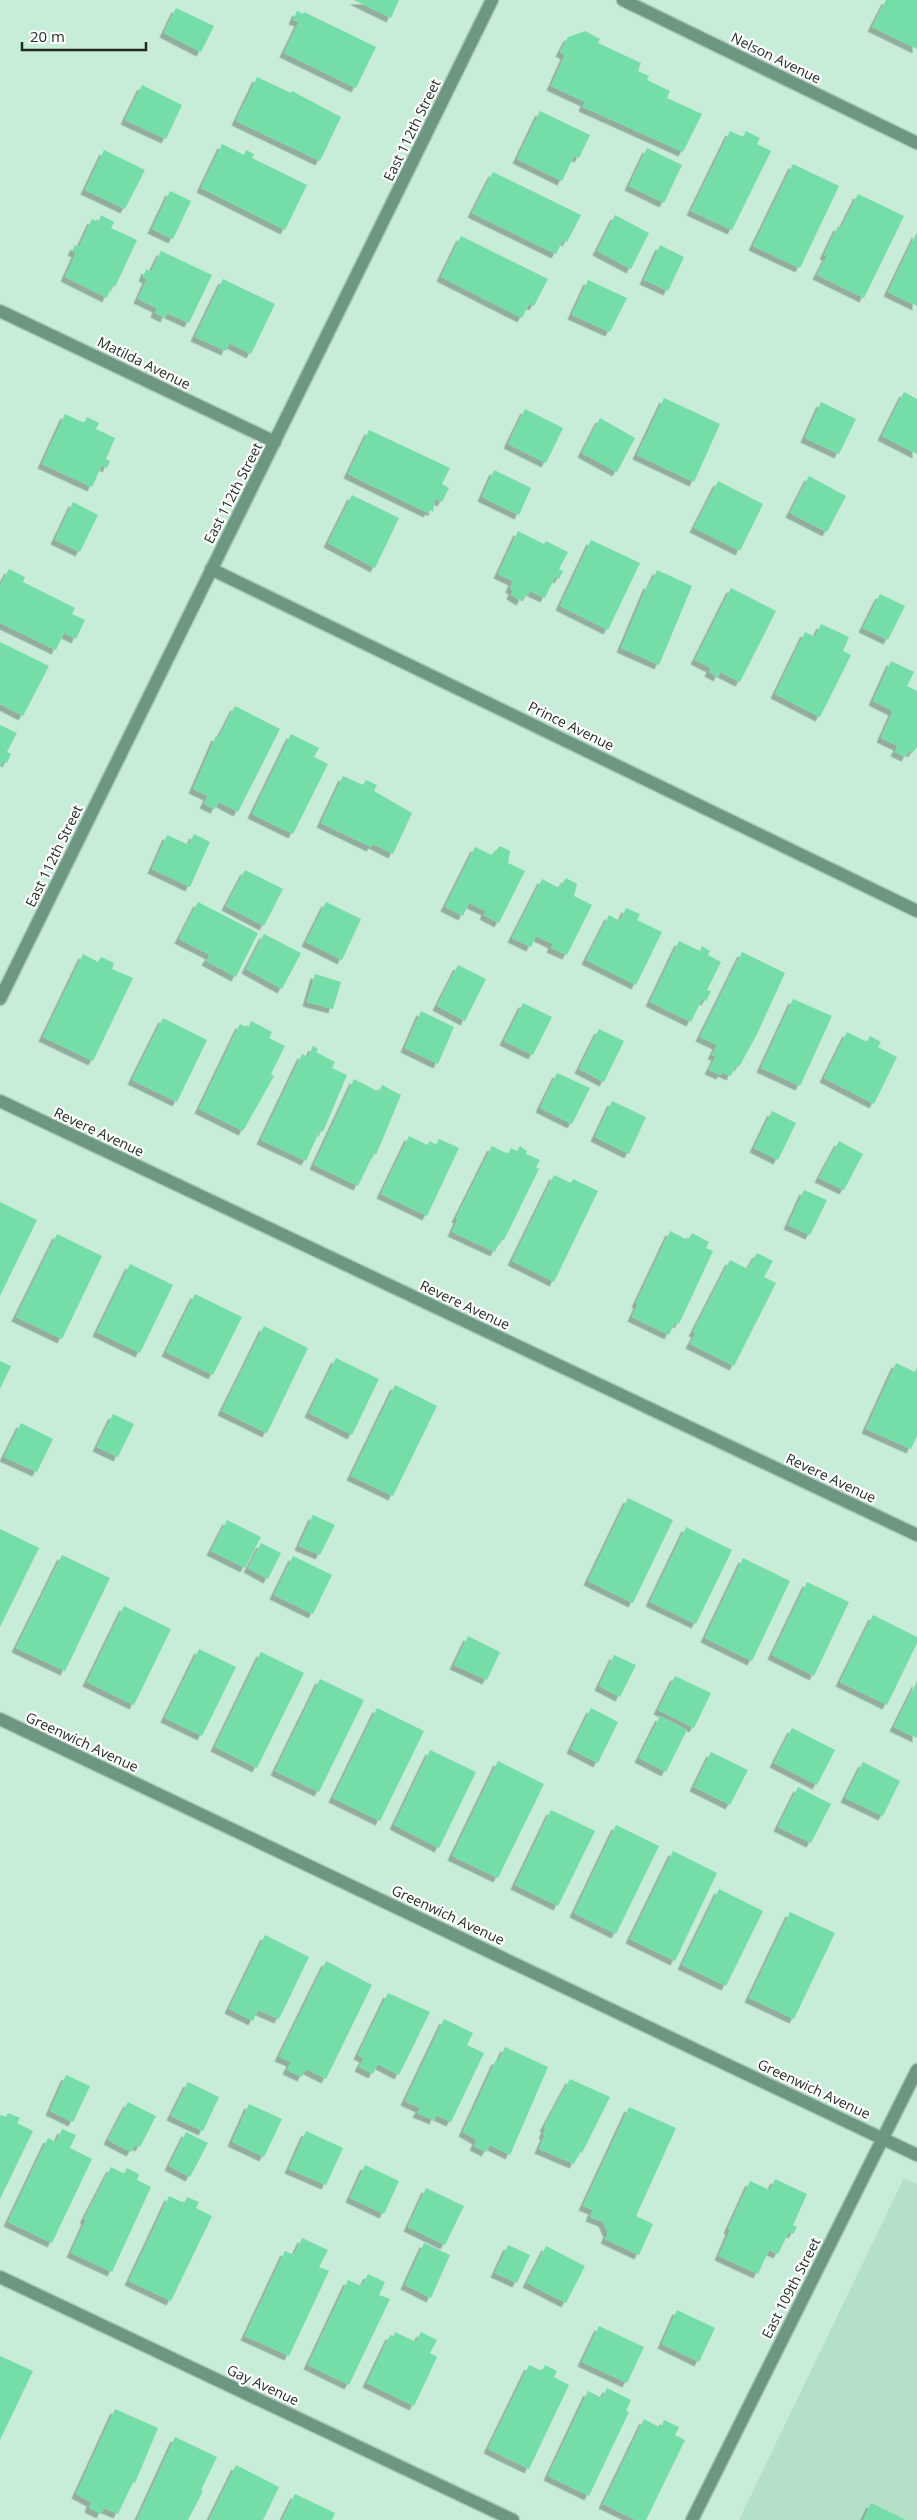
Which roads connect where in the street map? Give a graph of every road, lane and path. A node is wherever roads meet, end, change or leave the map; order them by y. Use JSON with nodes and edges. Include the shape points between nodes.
{"nodes":[{"id":1,"x":492,"y":0,"type":"edge"},
{"id":2,"x":623,"y":0,"type":"edge"},
{"id":3,"x":917,"y":143,"type":"edge"},
{"id":4,"x":0,"y":310,"type":"edge"},
{"id":5,"x":275,"y":442,"type":"junction"},
{"id":6,"x":211,"y":569,"type":"junction"},
{"id":7,"x":917,"y":911,"type":"edge"},
{"id":8,"x":0,"y":999,"type":"edge"},
{"id":9,"x":0,"y":1101,"type":"edge"},
{"id":10,"x":917,"y":1535,"type":"edge"},
{"id":11,"x":0,"y":1720,"type":"edge"},
{"id":12,"x":917,"y":2070,"type":"edge"},
{"id":13,"x":883,"y":2138,"type":"junction"},
{"id":14,"x":917,"y":2154,"type":"edge"},
{"id":15,"x":0,"y":2277,"type":"edge"},
{"id":16,"x":513,"y":2520,"type":"edge"},
{"id":17,"x":692,"y":2520,"type":"edge"}],
"edges":[{"from":1,"to":5,"type":"street","name":"East 112th Street"},
{"from":2,"to":3,"type":"street","name":"Nelson Avenue"},
{"from":4,"to":5,"type":"street","name":"Matilda Avenue"},
{"from":5,"to":6,"type":"street","name":"East 112th Street"},
{"from":6,"to":7,"type":"street","name":"Prince Avenue"},
{"from":6,"to":8,"type":"street","name":"East 112th Street"},
{"from":9,"to":10,"type":"street","name":"Revere Avenue"},
{"from":11,"to":13,"type":"street","name":"Greenwich Avenue"},
{"from":12,"to":13,"type":"street","name":"East 109th Street"},
{"from":13,"to":14,"type":"street","name":"Greenwich Avenue"},
{"from":13,"to":17,"type":"street","name":"East 109th Street"},
{"from":15,"to":16,"type":"street","name":"Gay Avenue"}]}
